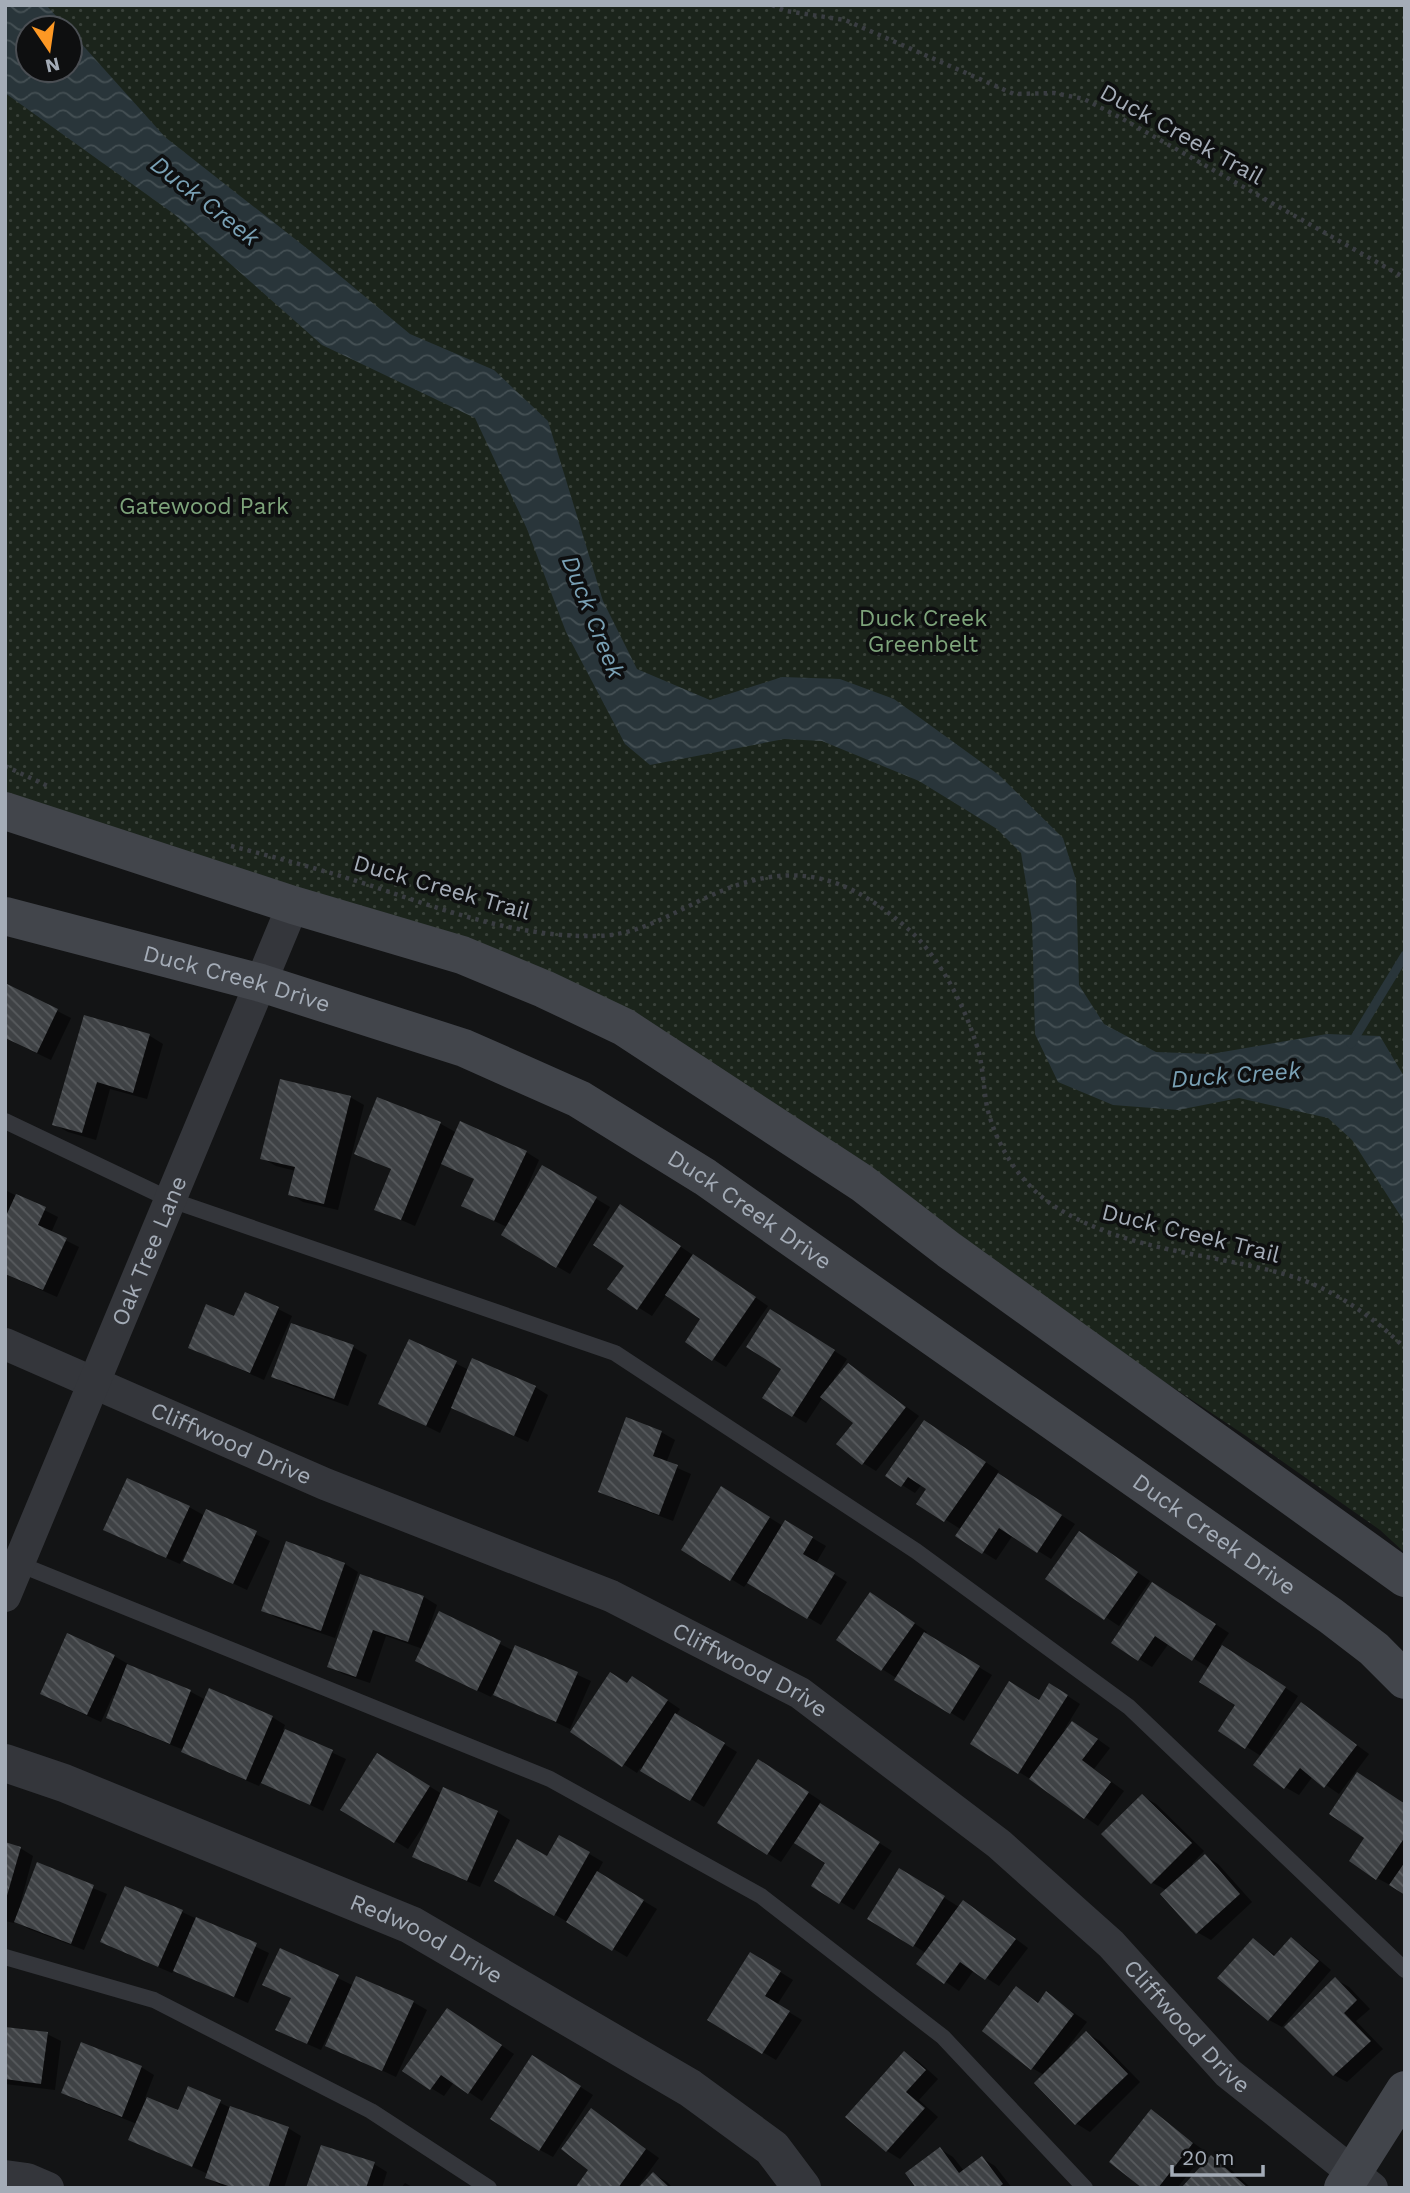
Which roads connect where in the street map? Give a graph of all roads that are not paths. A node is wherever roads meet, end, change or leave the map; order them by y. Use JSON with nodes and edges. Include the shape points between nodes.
{"nodes":[{"id":1,"x":5,"y":811,"type":"edge"},
{"id":2,"x":293,"y":905,"type":"junction"},
{"id":3,"x":5,"y":916,"type":"edge"},
{"id":4,"x":261,"y":983,"type":"junction"},
{"id":5,"x":5,"y":1121,"type":"edge"},
{"id":6,"x":171,"y":1200,"type":"junction"},
{"id":7,"x":5,"y":1344,"type":"edge"},
{"id":8,"x":94,"y":1385,"type":"junction"},
{"id":9,"x":19,"y":1564,"type":"junction"},
{"id":10,"x":1405,"y":1578,"type":"edge"},
{"id":11,"x":5,"y":1597,"type":"edge"},
{"id":12,"x":1405,"y":1680,"type":"edge"},
{"id":13,"x":5,"y":1763,"type":"edge"},
{"id":14,"x":5,"y":1957,"type":"edge"},
{"id":15,"x":1405,"y":1970,"type":"edge"},
{"id":16,"x":1405,"y":2090,"type":"edge"},
{"id":17,"x":5,"y":2176,"type":"edge"},
{"id":18,"x":1356,"y":2183,"type":"edge"},
{"id":19,"x":48,"y":2188,"type":"edge"},
{"id":20,"x":489,"y":2188,"type":"edge"},
{"id":21,"x":802,"y":2188,"type":"edge"},
{"id":22,"x":1085,"y":2188,"type":"edge"}],
"edges":[{"from":1,"to":2,"type":"main road"},
{"from":2,"to":4,"type":"street","name":"Oak Tree Lane"},
{"from":2,"to":10,"type":"main road","via":[[462,955],[624,1027],[862,1183]]},
{"from":3,"to":4,"type":"main road","name":"Duck Creek Drive"},
{"from":4,"to":6,"type":"street","name":"Oak Tree Lane"},
{"from":4,"to":12,"type":"main road","name":"Duck Creek Drive","via":[[464,1048],[590,1106],[705,1177],[1320,1608],[1374,1649]]},
{"from":5,"to":6,"type":"lane"},
{"from":6,"to":8,"type":"street","name":"Oak Tree Lane"},
{"from":6,"to":15,"type":"lane","via":[[615,1353],[916,1551],[1129,1707]]},
{"from":7,"to":8,"type":"street","name":"Cliffwood Drive"},
{"from":8,"to":9,"type":"street","name":"Oak Tree Lane"},
{"from":8,"to":18,"type":"street","name":"Cliffwood Drive","via":[[325,1484],[611,1596],[800,1693],[999,1844],[1111,1944],[1228,2073]]},
{"from":9,"to":11,"type":"street","name":"Oak Tree Lane"},
{"from":9,"to":22,"type":"lane","via":[[550,1779],[761,1896],[943,2037]]},
{"from":13,"to":21,"type":"street","name":"Redwood Drive","via":[[411,1925],[690,2088],[772,2148]]},
{"from":14,"to":20,"type":"lane","via":[[154,2000],[372,2110]]},
{"from":16,"to":18,"type":"main road"},
{"from":17,"to":19,"type":"street"}]}
